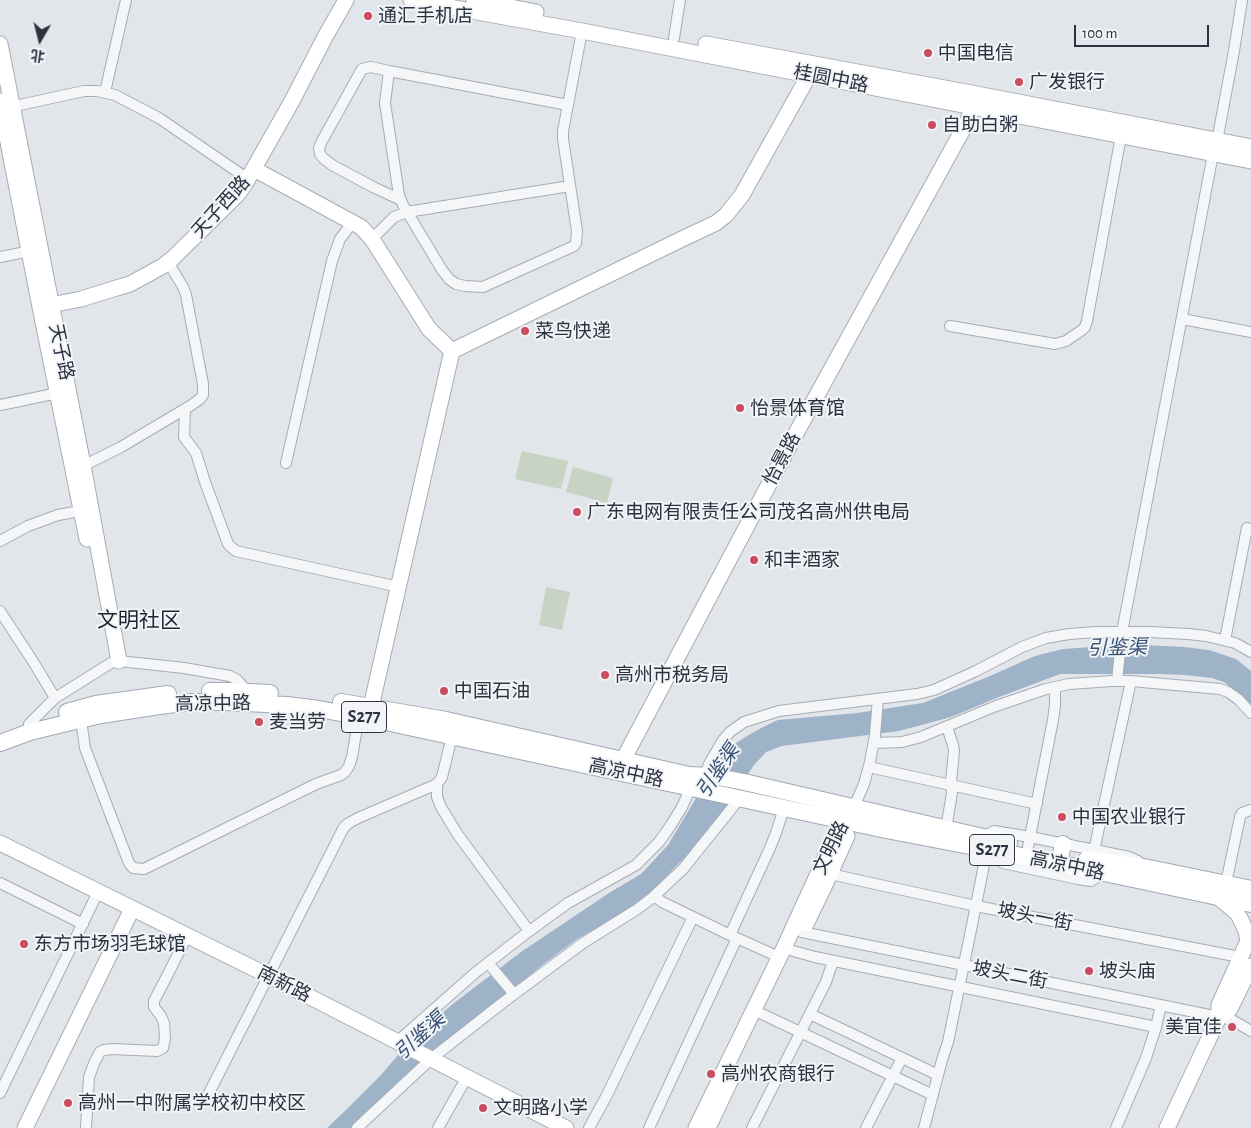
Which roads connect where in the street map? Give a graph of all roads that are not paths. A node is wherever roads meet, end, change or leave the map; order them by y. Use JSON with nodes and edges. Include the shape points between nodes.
{"nodes":[{"id":1,"x":126,"y":0,"type":"edge"},
{"id":2,"x":346,"y":0,"type":"edge"},
{"id":3,"x":411,"y":0,"type":"edge"},
{"id":4,"x":474,"y":0,"type":"edge"},
{"id":5,"x":680,"y":0,"type":"edge"},
{"id":6,"x":1242,"y":0,"type":"edge"},
{"id":7,"x":582,"y":31,"type":"junction"},
{"id":8,"x":673,"y":43,"type":"junction"},
{"id":9,"x":0,"y":44,"type":"edge"},
{"id":10,"x":2,"y":66,"type":"edge"},
{"id":11,"x":389,"y":70,"type":"junction"},
{"id":12,"x":809,"y":75,"type":"junction"},
{"id":13,"x":105,"y":92,"type":"junction"},
{"id":14,"x":976,"y":101,"type":"junction"},
{"id":15,"x":568,"y":105,"type":"junction"},
{"id":16,"x":5,"y":106,"type":"edge"},
{"id":17,"x":1121,"y":136,"type":"junction"},
{"id":18,"x":1215,"y":147,"type":"junction"},
{"id":19,"x":1251,"y":147,"type":"edge"},
{"id":20,"x":1251,"y":162,"type":"edge"},
{"id":21,"x":251,"y":174,"type":"junction"},
{"id":22,"x":570,"y":186,"type":"junction"},
{"id":23,"x":401,"y":200,"type":"junction"},
{"id":24,"x":407,"y":212,"type":"junction"},
{"id":25,"x":353,"y":222,"type":"junction"},
{"id":26,"x":372,"y":239,"type":"junction"},
{"id":27,"x":35,"y":250,"type":"junction"},
{"id":28,"x":0,"y":257,"type":"edge"},
{"id":29,"x":168,"y":262,"type":"junction"},
{"id":30,"x":45,"y":306,"type":"junction"},
{"id":31,"x":1182,"y":319,"type":"junction"},
{"id":32,"x":950,"y":326,"type":"dead end"},
{"id":33,"x":1251,"y":332,"type":"edge"},
{"id":34,"x":452,"y":351,"type":"junction"},
{"id":35,"x":63,"y":392,"type":"junction"},
{"id":36,"x":0,"y":405,"type":"edge"},
{"id":37,"x":185,"y":409,"type":"junction"},
{"id":38,"x":286,"y":463,"type":"dead end"},
{"id":39,"x":78,"y":467,"type":"junction"},
{"id":40,"x":86,"y":510,"type":"junction"},
{"id":41,"x":1251,"y":529,"type":"edge"},
{"id":42,"x":0,"y":541,"type":"edge"},
{"id":43,"x":399,"y":587,"type":"junction"},
{"id":44,"x":0,"y":611,"type":"edge"},
{"id":45,"x":4,"y":624,"type":"edge"},
{"id":46,"x":1122,"y":636,"type":"junction"},
{"id":47,"x":1225,"y":640,"type":"junction"},
{"id":48,"x":1251,"y":652,"type":"edge"},
{"id":49,"x":115,"y":662,"type":"junction"},
{"id":50,"x":1117,"y":677,"type":"junction"},
{"id":51,"x":1131,"y":681,"type":"junction"},
{"id":52,"x":1055,"y":687,"type":"junction"},
{"id":53,"x":246,"y":697,"type":"junction"},
{"id":54,"x":55,"y":698,"type":"junction"},
{"id":55,"x":878,"y":701,"type":"junction"},
{"id":56,"x":365,"y":711,"type":"junction"},
{"id":57,"x":1251,"y":714,"type":"edge"},
{"id":58,"x":80,"y":720,"type":"junction"},
{"id":59,"x":29,"y":724,"type":"junction"},
{"id":60,"x":947,"y":727,"type":"junction"},
{"id":61,"x":0,"y":733,"type":"edge"},
{"id":62,"x":452,"y":736,"type":"junction"},
{"id":63,"x":875,"y":739,"type":"junction"},
{"id":64,"x":0,"y":743,"type":"edge"},
{"id":65,"x":623,"y":760,"type":"junction"},
{"id":66,"x":869,"y":767,"type":"junction"},
{"id":67,"x":701,"y":782,"type":"junction"},
{"id":68,"x":437,"y":784,"type":"junction"},
{"id":69,"x":952,"y":785,"type":"junction"},
{"id":70,"x":739,"y":792,"type":"junction"},
{"id":71,"x":759,"y":794,"type":"junction"},
{"id":72,"x":1037,"y":804,"type":"junction"},
{"id":73,"x":784,"y":808,"type":"junction"},
{"id":74,"x":1251,"y":810,"type":"edge"},
{"id":75,"x":849,"y":817,"type":"junction"},
{"id":76,"x":946,"y":829,"type":"junction"},
{"id":77,"x":0,"y":843,"type":"edge"},
{"id":78,"x":986,"y":846,"type":"junction"},
{"id":79,"x":1033,"y":853,"type":"junction"},
{"id":80,"x":1096,"y":861,"type":"junction"},
{"id":81,"x":830,"y":874,"type":"junction"},
{"id":82,"x":0,"y":883,"type":"edge"},
{"id":83,"x":1251,"y":889,"type":"edge"},
{"id":84,"x":1223,"y":891,"type":"junction"},
{"id":85,"x":98,"y":892,"type":"junction"},
{"id":86,"x":654,"y":896,"type":"junction"},
{"id":87,"x":1251,"y":904,"type":"edge"},
{"id":88,"x":976,"y":906,"type":"junction"},
{"id":89,"x":132,"y":909,"type":"junction"},
{"id":90,"x":693,"y":917,"type":"junction"},
{"id":91,"x":83,"y":924,"type":"junction"},
{"id":92,"x":529,"y":931,"type":"junction"},
{"id":93,"x":802,"y":932,"type":"junction"},
{"id":94,"x":187,"y":936,"type":"junction"},
{"id":95,"x":734,"y":936,"type":"junction"},
{"id":96,"x":1249,"y":938,"type":"edge"},
{"id":97,"x":786,"y":954,"type":"junction"},
{"id":98,"x":834,"y":961,"type":"junction"},
{"id":99,"x":1246,"y":961,"type":"edge"},
{"id":100,"x":490,"y":965,"type":"junction"},
{"id":101,"x":964,"y":966,"type":"junction"},
{"id":102,"x":269,"y":976,"type":"junction"},
{"id":103,"x":960,"y":987,"type":"junction"},
{"id":104,"x":512,"y":992,"type":"junction"},
{"id":105,"x":1162,"y":1005,"type":"junction"},
{"id":106,"x":762,"y":1014,"type":"junction"},
{"id":107,"x":810,"y":1014,"type":"junction"},
{"id":108,"x":1219,"y":1016,"type":"junction"},
{"id":109,"x":1156,"y":1027,"type":"junction"},
{"id":110,"x":1251,"y":1031,"type":"edge"},
{"id":111,"x":801,"y":1032,"type":"junction"},
{"id":112,"x":400,"y":1042,"type":"junction"},
{"id":113,"x":428,"y":1058,"type":"junction"},
{"id":114,"x":902,"y":1058,"type":"junction"},
{"id":115,"x":938,"y":1075,"type":"junction"},
{"id":116,"x":892,"y":1076,"type":"junction"},
{"id":117,"x":466,"y":1077,"type":"junction"},
{"id":118,"x":0,"y":1093,"type":"edge"},
{"id":119,"x":209,"y":1093,"type":"dead end"},
{"id":120,"x":933,"y":1095,"type":"junction"},
{"id":121,"x":25,"y":1128,"type":"edge"},
{"id":122,"x":86,"y":1128,"type":"edge"},
{"id":123,"x":357,"y":1128,"type":"edge"},
{"id":124,"x":438,"y":1128,"type":"edge"},
{"id":125,"x":566,"y":1128,"type":"edge"},
{"id":126,"x":589,"y":1128,"type":"edge"},
{"id":127,"x":649,"y":1128,"type":"edge"},
{"id":128,"x":696,"y":1128,"type":"edge"},
{"id":129,"x":708,"y":1128,"type":"edge"},
{"id":130,"x":752,"y":1128,"type":"edge"},
{"id":131,"x":866,"y":1128,"type":"edge"},
{"id":132,"x":924,"y":1128,"type":"edge"},
{"id":133,"x":1116,"y":1128,"type":"edge"},
{"id":134,"x":1167,"y":1128,"type":"edge"}],
"edges":[{"from":1,"to":13,"type":"street"},
{"from":2,"to":21,"type":"street","name":"天子西路"},
{"from":3,"to":7,"type":"street","name":"桂圆中路"},
{"from":4,"to":8,"type":"street","name":"桂圆中路"},
{"from":5,"to":8,"type":"street"},
{"from":6,"to":18,"type":"street"},
{"from":7,"to":8,"type":"street","name":"桂圆中路"},
{"from":7,"to":15,"type":"street"},
{"from":8,"to":12,"type":"street","name":"桂圆中路"},
{"from":8,"to":14,"type":"street","name":"桂圆中路"},
{"from":9,"to":10,"type":"street","name":"天子路"},
{"from":10,"to":16,"type":"street","name":"天子路"},
{"from":11,"to":15,"type":"street"},
{"from":11,"to":23,"type":"street","via":[[385,103]]},
{"from":11,"to":23,"type":"street","via":[[362,69],[319,151],[332,164]]},
{"from":12,"to":14,"type":"street","name":"桂圆中路"},
{"from":12,"to":34,"type":"street","via":[[742,195],[724,217]]},
{"from":13,"to":16,"type":"street","via":[[84,91]]},
{"from":13,"to":21,"type":"street","via":[[159,118]]},
{"from":14,"to":17,"type":"street","name":"桂圆中路"},
{"from":14,"to":18,"type":"street","name":"桂圆中路"},
{"from":14,"to":65,"type":"street","name":"怡景路"},
{"from":15,"to":22,"type":"street","via":[[563,139]]},
{"from":16,"to":27,"type":"street","name":"天子路"},
{"from":17,"to":18,"type":"street","name":"桂圆中路"},
{"from":17,"to":32,"type":"street","via":[[1085,327],[1066,341],[1055,344]]},
{"from":18,"to":19,"type":"street","name":"桂圆中路"},
{"from":18,"to":20,"type":"street","name":"桂圆中路"},
{"from":18,"to":31,"type":"street"},
{"from":21,"to":25,"type":"street"},
{"from":21,"to":29,"type":"street","name":"天子西路","via":[[237,195]]},
{"from":22,"to":24,"type":"street"},
{"from":22,"to":24,"type":"street","via":[[577,231],[575,245],[483,286],[465,286],[449,279]]},
{"from":23,"to":24,"type":"street"},
{"from":24,"to":26,"type":"street","via":[[394,217]]},
{"from":25,"to":26,"type":"street"},
{"from":25,"to":38,"type":"street","via":[[340,239],[332,261]]},
{"from":26,"to":34,"type":"street","via":[[429,329]]},
{"from":27,"to":28,"type":"street"},
{"from":27,"to":30,"type":"street","name":"天子路"},
{"from":29,"to":30,"type":"street","name":"天子西路","via":[[130,284]]},
{"from":29,"to":37,"type":"street","via":[[186,295],[204,388],[202,397]]},
{"from":30,"to":35,"type":"street","name":"天子路"},
{"from":31,"to":33,"type":"street"},
{"from":31,"to":46,"type":"street"},
{"from":34,"to":43,"type":"street"},
{"from":35,"to":36,"type":"street"},
{"from":35,"to":39,"type":"street","name":"天子路"},
{"from":37,"to":39,"type":"street","via":[[122,447]]},
{"from":37,"to":43,"type":"street","via":[[184,437],[196,453],[230,547],[236,551]]},
{"from":39,"to":40,"type":"street","name":"天子路"},
{"from":40,"to":42,"type":"street","via":[[35,523]]},
{"from":40,"to":49,"type":"street","name":"天子路"},
{"from":41,"to":47,"type":"street","via":[[1247,528]]},
{"from":43,"to":56,"type":"street"},
{"from":44,"to":45,"type":"street"},
{"from":45,"to":54,"type":"street","via":[[34,663]]},
{"from":46,"to":47,"type":"street","via":[[1188,634]]},
{"from":46,"to":50,"type":"street"},
{"from":46,"to":55,"type":"street","via":[[1069,634],[1046,638],[934,690]]},
{"from":47,"to":48,"type":"street"},
{"from":49,"to":53,"type":"street","via":[[230,676],[240,682]]},
{"from":49,"to":54,"type":"street"},
{"from":50,"to":51,"type":"street"},
{"from":50,"to":52,"type":"street"},
{"from":51,"to":57,"type":"street","via":[[1220,689],[1238,699]]},
{"from":51,"to":80,"type":"street"},
{"from":52,"to":60,"type":"street","via":[[996,706]]},
{"from":52,"to":72,"type":"street","via":[[1053,720]]},
{"from":53,"to":56,"type":"main road","name":"高凉中路","number":"S277","via":[[323,699]]},
{"from":53,"to":58,"type":"main road","name":"高凉中路","number":"S277","via":[[160,706]]},
{"from":53,"to":59,"type":"main road","name":"高凉中路","number":"S277","via":[[187,691],[96,704]]},
{"from":54,"to":59,"type":"street"},
{"from":55,"to":63,"type":"street"},
{"from":55,"to":67,"type":"street","via":[[780,711],[744,722],[723,740]]},
{"from":56,"to":58,"type":"street","via":[[352,758],[341,775],[316,784],[144,869],[134,868],[129,863],[86,748]]},
{"from":56,"to":62,"type":"main road","name":"高凉中路","number":"S277"},
{"from":56,"to":65,"type":"main road","name":"高凉中路","number":"S277","via":[[446,720]]},
{"from":58,"to":64,"type":"main road","name":"高凉中路","number":"S277"},
{"from":59,"to":61,"type":"main road","name":"高凉中路","number":"S277"},
{"from":60,"to":63,"type":"street","via":[[902,742]]},
{"from":60,"to":69,"type":"street","via":[[954,751]]},
{"from":62,"to":67,"type":"main road","name":"高凉中路","number":"S277"},
{"from":62,"to":68,"type":"street","via":[[442,778]]},
{"from":63,"to":66,"type":"street"},
{"from":65,"to":67,"type":"main road","name":"高凉中路","number":"S277","via":[[690,775]]},
{"from":66,"to":69,"type":"street"},
{"from":66,"to":75,"type":"street"},
{"from":67,"to":70,"type":"main road","name":"高凉中路","number":"S277"},
{"from":67,"to":70,"type":"main road","name":"高凉中路","number":"S277"},
{"from":67,"to":92,"type":"street","via":[[659,842],[636,865],[568,903]]},
{"from":68,"to":92,"type":"street","via":[[441,807]]},
{"from":68,"to":102,"type":"street","via":[[344,827]]},
{"from":69,"to":72,"type":"street"},
{"from":69,"to":76,"type":"street"},
{"from":70,"to":71,"type":"main road","name":"高凉中路","number":"S277"},
{"from":70,"to":86,"type":"street","via":[[683,869]]},
{"from":71,"to":73,"type":"main road","name":"高凉中路","number":"S277"},
{"from":71,"to":75,"type":"main road","name":"高凉中路","number":"S277"},
{"from":72,"to":79,"type":"street"},
{"from":73,"to":75,"type":"main road","name":"高凉中路","number":"S277"},
{"from":73,"to":95,"type":"street"},
{"from":74,"to":84,"type":"street","via":[[1240,817]]},
{"from":75,"to":76,"type":"main road","name":"高凉中路","number":"S277"},
{"from":75,"to":78,"type":"main road","name":"高凉中路","number":"S277"},
{"from":75,"to":81,"type":"street","name":"文明路","via":[[843,846]]},
{"from":75,"to":97,"type":"street","name":"文明路","via":[[833,844]]},
{"from":76,"to":78,"type":"main road","name":"高凉中路","number":"S277"},
{"from":77,"to":85,"type":"street","name":"南新路"},
{"from":78,"to":79,"type":"main road","name":"高凉中路","number":"S277"},
{"from":78,"to":79,"type":"street","via":[[994,831]]},
{"from":78,"to":88,"type":"street"},
{"from":79,"to":80,"type":"main road","name":"高凉中路","number":"S277"},
{"from":79,"to":80,"type":"main road","name":"高凉中路","number":"S277","via":[[1062,849]]},
{"from":80,"to":84,"type":"main road","name":"高凉中路","number":"S277"},
{"from":80,"to":84,"type":"main road","name":"高凉中路","number":"S277","via":[[1149,868]]},
{"from":81,"to":88,"type":"street","name":"坡头一街"},
{"from":81,"to":93,"type":"street","name":"文明路"},
{"from":82,"to":91,"type":"street"},
{"from":83,"to":84,"type":"main road","name":"高凉中路","number":"S277"},
{"from":84,"to":87,"type":"main road","name":"高凉中路","number":"S277"},
{"from":84,"to":96,"type":"street"},
{"from":85,"to":89,"type":"street","name":"南新路"},
{"from":85,"to":91,"type":"street"},
{"from":86,"to":90,"type":"street"},
{"from":86,"to":104,"type":"street"},
{"from":88,"to":99,"type":"street","name":"坡头一街"},
{"from":88,"to":101,"type":"street"},
{"from":89,"to":94,"type":"street","name":"南新路"},
{"from":89,"to":121,"type":"street"},
{"from":90,"to":95,"type":"street"},
{"from":90,"to":126,"type":"street"},
{"from":91,"to":118,"type":"street"},
{"from":92,"to":100,"type":"street"},
{"from":93,"to":97,"type":"street","name":"文明路"},
{"from":93,"to":101,"type":"street","name":"坡头二街"},
{"from":94,"to":102,"type":"street","name":"南新路"},
{"from":94,"to":122,"type":"street","via":[[154,1001],[164,1023],[163,1048],[157,1051],[113,1049],[100,1052],[90,1077]]},
{"from":95,"to":97,"type":"street"},
{"from":95,"to":127,"type":"street"},
{"from":96,"to":99,"type":"street"},
{"from":97,"to":98,"type":"street"},
{"from":97,"to":106,"type":"street","name":"文明路"},
{"from":97,"to":128,"type":"street","name":"文明路"},
{"from":98,"to":103,"type":"street"},
{"from":98,"to":107,"type":"street"},
{"from":99,"to":108,"type":"street","via":[[1218,1005]]},
{"from":100,"to":104,"type":"street"},
{"from":100,"to":112,"type":"street","via":[[438,1005]]},
{"from":101,"to":103,"type":"street"},
{"from":101,"to":105,"type":"street","name":"坡头二街"},
{"from":102,"to":112,"type":"street","name":"南新路"},
{"from":102,"to":119,"type":"street"},
{"from":103,"to":109,"type":"street"},
{"from":103,"to":115,"type":"street"},
{"from":104,"to":113,"type":"street"},
{"from":105,"to":108,"type":"street","name":"坡头二街"},
{"from":105,"to":109,"type":"street"},
{"from":106,"to":111,"type":"street"},
{"from":106,"to":129,"type":"street","name":"文明路"},
{"from":107,"to":111,"type":"street"},
{"from":107,"to":114,"type":"street"},
{"from":108,"to":110,"type":"street","name":"坡头二街"},
{"from":108,"to":134,"type":"street"},
{"from":109,"to":133,"type":"street"},
{"from":111,"to":116,"type":"street"},
{"from":111,"to":130,"type":"street"},
{"from":112,"to":113,"type":"street","name":"南新路"},
{"from":113,"to":117,"type":"street","name":"南新路"},
{"from":113,"to":123,"type":"street"},
{"from":114,"to":115,"type":"street"},
{"from":114,"to":116,"type":"street"},
{"from":115,"to":120,"type":"street"},
{"from":116,"to":120,"type":"street"},
{"from":116,"to":131,"type":"street"},
{"from":117,"to":124,"type":"street"},
{"from":117,"to":125,"type":"street","name":"南新路"},
{"from":120,"to":132,"type":"street"}]}
